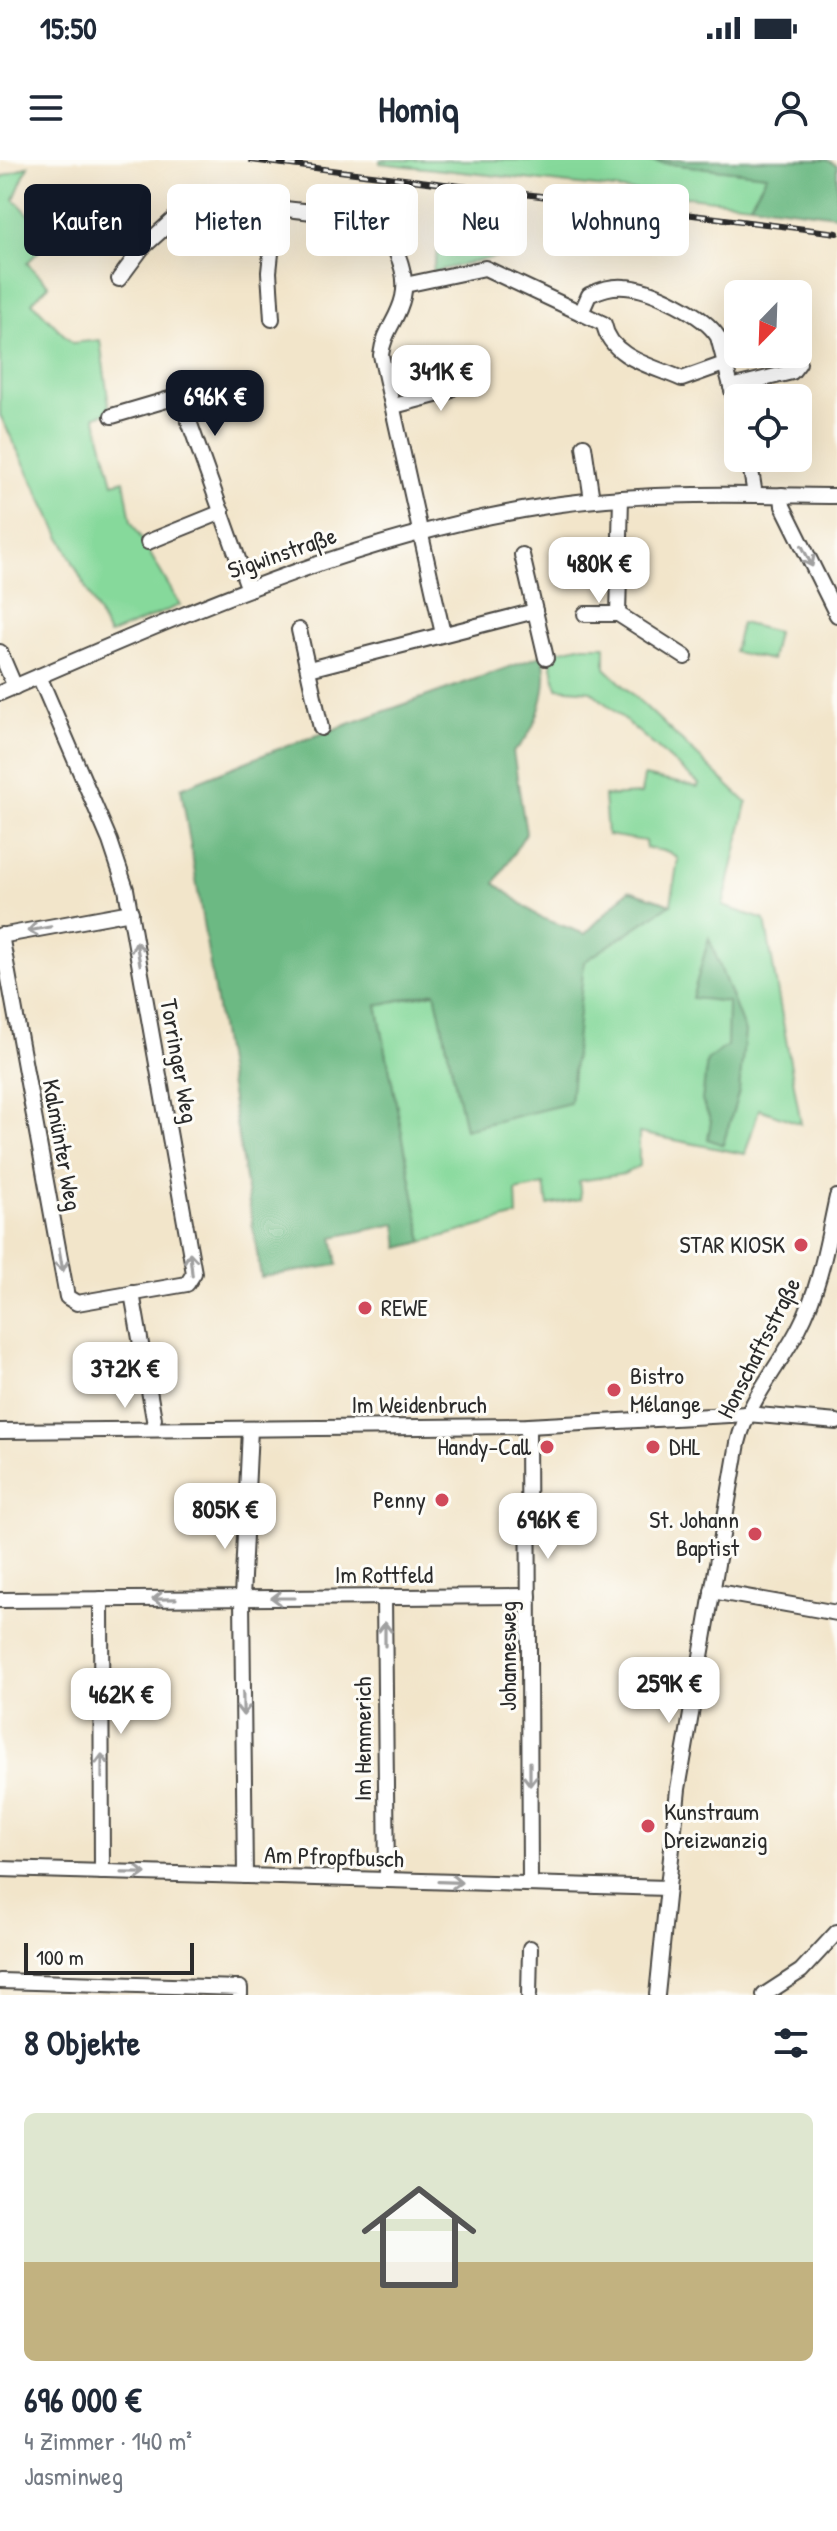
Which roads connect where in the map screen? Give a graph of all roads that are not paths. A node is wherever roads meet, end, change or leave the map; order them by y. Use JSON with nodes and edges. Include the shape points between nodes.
{"nodes":[{"id":1,"x":290,"y":208,"type":"edge"},
{"id":2,"x":167,"y":225,"type":"edge"},
{"id":3,"x":271,"y":256,"type":"edge"},
{"id":4,"x":119,"y":279,"type":"dead end"},
{"id":5,"x":405,"y":285,"type":"junction"},
{"id":6,"x":581,"y":313,"type":"junction"},
{"id":7,"x":272,"y":319,"type":"dead end"},
{"id":8,"x":724,"y":364,"type":"joint"},
{"id":9,"x":795,"y":368,"type":"edge"},
{"id":10,"x":466,"y":377,"type":"dead end"},
{"id":11,"x":743,"y":384,"type":"edge"},
{"id":12,"x":394,"y":406,"type":"junction"},
{"id":13,"x":112,"y":416,"type":"dead end"},
{"id":14,"x":584,"y":446,"type":"dead end"},
{"id":15,"x":751,"y":472,"type":"edge"},
{"id":16,"x":755,"y":495,"type":"junction"},
{"id":17,"x":782,"y":495,"type":"junction"},
{"id":18,"x":837,"y":496,"type":"edge"},
{"id":19,"x":621,"y":498,"type":"junction"},
{"id":20,"x":592,"y":500,"type":"junction"},
{"id":21,"x":222,"y":512,"type":"junction"},
{"id":22,"x":420,"y":531,"type":"junction"},
{"id":23,"x":148,"y":542,"type":"dead end"},
{"id":24,"x":522,"y":555,"type":"dead end"},
{"id":25,"x":248,"y":587,"type":"junction"},
{"id":26,"x":535,"y":611,"type":"junction"},
{"id":27,"x":585,"y":614,"type":"dead end"},
{"id":28,"x":618,"y":614,"type":"junction"},
{"id":29,"x":837,"y":615,"type":"edge"},
{"id":30,"x":299,"y":630,"type":"dead end"},
{"id":31,"x":443,"y":634,"type":"junction"},
{"id":32,"x":0,"y":652,"type":"edge"},
{"id":33,"x":685,"y":657,"type":"dead end"},
{"id":34,"x":546,"y":658,"type":"dead end"},
{"id":35,"x":309,"y":669,"type":"junction"},
{"id":36,"x":39,"y":676,"type":"junction"},
{"id":37,"x":15,"y":687,"type":"junction"},
{"id":38,"x":0,"y":693,"type":"edge"},
{"id":39,"x":321,"y":728,"type":"dead end"},
{"id":40,"x":131,"y":912,"type":"junction"},
{"id":41,"x":1,"y":936,"type":"edge"},
{"id":42,"x":837,"y":1197,"type":"edge"},
{"id":43,"x":132,"y":1293,"type":"junction"},
{"id":44,"x":747,"y":1414,"type":"junction"},
{"id":45,"x":154,"y":1419,"type":"dead end"},
{"id":46,"x":837,"y":1422,"type":"edge"},
{"id":47,"x":528,"y":1426,"type":"junction"},
{"id":48,"x":250,"y":1429,"type":"junction"},
{"id":49,"x":0,"y":1431,"type":"edge"},
{"id":50,"x":712,"y":1591,"type":"junction"},
{"id":51,"x":529,"y":1596,"type":"junction"},
{"id":52,"x":384,"y":1597,"type":"junction"},
{"id":53,"x":242,"y":1598,"type":"junction"},
{"id":54,"x":101,"y":1599,"type":"junction"},
{"id":55,"x":0,"y":1600,"type":"edge"},
{"id":56,"x":837,"y":1613,"type":"edge"},
{"id":57,"x":0,"y":1869,"type":"edge"},
{"id":58,"x":102,"y":1872,"type":"junction"},
{"id":59,"x":245,"y":1876,"type":"junction"},
{"id":60,"x":387,"y":1880,"type":"junction"},
{"id":61,"x":530,"y":1884,"type":"junction"},
{"id":62,"x":668,"y":1888,"type":"junction"},
{"id":63,"x":837,"y":1932,"type":"edge"},
{"id":64,"x":530,"y":1948,"type":"dead end"},
{"id":65,"x":0,"y":1981,"type":"edge"},
{"id":66,"x":240,"y":1995,"type":"edge"},
{"id":67,"x":529,"y":1995,"type":"edge"},
{"id":68,"x":657,"y":1995,"type":"edge"},
{"id":69,"x":764,"y":1995,"type":"edge"}],
"edges":[{"from":1,"to":5,"type":"street","via":[[376,222],[393,244]]},
{"from":2,"to":4,"type":"street"},
{"from":3,"to":7,"type":"street"},
{"from":5,"to":6,"type":"street","via":[[485,268]]},
{"from":5,"to":12,"type":"street","via":[[383,335],[381,355]]},
{"from":6,"to":8,"type":"street","via":[[604,324],[607,339],[620,352],[682,379]]},
{"from":6,"to":8,"type":"street","via":[[589,295],[608,287],[630,287],[712,325]]},
{"from":9,"to":11,"type":"street"},
{"from":10,"to":12,"type":"street","via":[[447,392]]},
{"from":12,"to":22,"type":"street"},
{"from":13,"to":21,"type":"street","via":[[180,396]]},
{"from":14,"to":20,"type":"street"},
{"from":15,"to":16,"type":"street"},
{"from":16,"to":17,"type":"street","name":"Sigwinstraße"},
{"from":16,"to":19,"type":"street","name":"Sigwinstraße"},
{"from":17,"to":18,"type":"street","name":"Sigwinstraße"},
{"from":17,"to":29,"type":"street","one_way":true},
{"from":19,"to":20,"type":"street","name":"Sigwinstraße"},
{"from":19,"to":28,"type":"street"},
{"from":20,"to":22,"type":"street","name":"Sigwinstraße"},
{"from":21,"to":23,"type":"street"},
{"from":21,"to":25,"type":"street"},
{"from":22,"to":25,"type":"street","name":"Sigwinstraße"},
{"from":22,"to":31,"type":"street"},
{"from":24,"to":26,"type":"street"},
{"from":25,"to":36,"type":"street","name":"Sigwinstraße"},
{"from":26,"to":31,"type":"street"},
{"from":26,"to":34,"type":"street"},
{"from":27,"to":28,"type":"street"},
{"from":28,"to":33,"type":"street"},
{"from":30,"to":35,"type":"street"},
{"from":31,"to":35,"type":"street"},
{"from":32,"to":37,"type":"street"},
{"from":35,"to":39,"type":"street"},
{"from":36,"to":37,"type":"street","name":"Sigwinstraße"},
{"from":36,"to":40,"type":"street","name":"Torringer Weg","via":[[110,841]]},
{"from":37,"to":38,"type":"street","name":"Sigwinstraße"},
{"from":40,"to":41,"type":"street","one_way":true},
{"from":43,"to":40,"type":"street","name":"Torringer Weg","one_way":true,"via":[[187,1284],[194,1273]]},
{"from":41,"to":43,"type":"street","name":"Kalmünter Weg","one_way":true,"via":[[67,1297],[77,1303]]},
{"from":42,"to":44,"type":"street","name":"Honschaftsstraße","via":[[811,1301]]},
{"from":43,"to":45,"type":"street"},
{"from":44,"to":46,"type":"street","name":"Im Weidenbruch"},
{"from":44,"to":47,"type":"street","name":"Im Weidenbruch"},
{"from":44,"to":50,"type":"street","name":"Honschaftsstraße"},
{"from":47,"to":48,"type":"street","name":"Im Weidenbruch"},
{"from":47,"to":51,"type":"street","name":"Johannesweg"},
{"from":48,"to":49,"type":"street","name":"Im Weidenbruch"},
{"from":48,"to":53,"type":"street"},
{"from":50,"to":56,"type":"street"},
{"from":50,"to":62,"type":"street","name":"Honschaftsstraße","via":[[684,1744]]},
{"from":51,"to":52,"type":"street","name":"Im Rottfeld"},
{"from":51,"to":61,"type":"street","name":"Johannesweg","one_way":true},
{"from":52,"to":53,"type":"street","name":"Im Rottfeld","one_way":true},
{"from":60,"to":52,"type":"street","name":"Im Hemmerich","one_way":true},
{"from":53,"to":54,"type":"street","name":"Im Rottfeld","one_way":true},
{"from":53,"to":59,"type":"street","one_way":true},
{"from":54,"to":55,"type":"street","name":"Im Rottfeld"},
{"from":58,"to":54,"type":"street","one_way":true},
{"from":57,"to":58,"type":"street","name":"Am Pfropfbusch"},
{"from":58,"to":59,"type":"street","name":"Am Pfropfbusch","one_way":true},
{"from":59,"to":60,"type":"street","name":"Am Pfropfbusch"},
{"from":60,"to":61,"type":"street","name":"Am Pfropfbusch","one_way":true},
{"from":61,"to":62,"type":"street","name":"Am Pfropfbusch"},
{"from":62,"to":68,"type":"street","name":"Honschaftsstraße"},
{"from":63,"to":69,"type":"street","via":[[801,1971]]},
{"from":64,"to":67,"type":"street"},
{"from":65,"to":66,"type":"street","via":[[240,1988]]}]}
